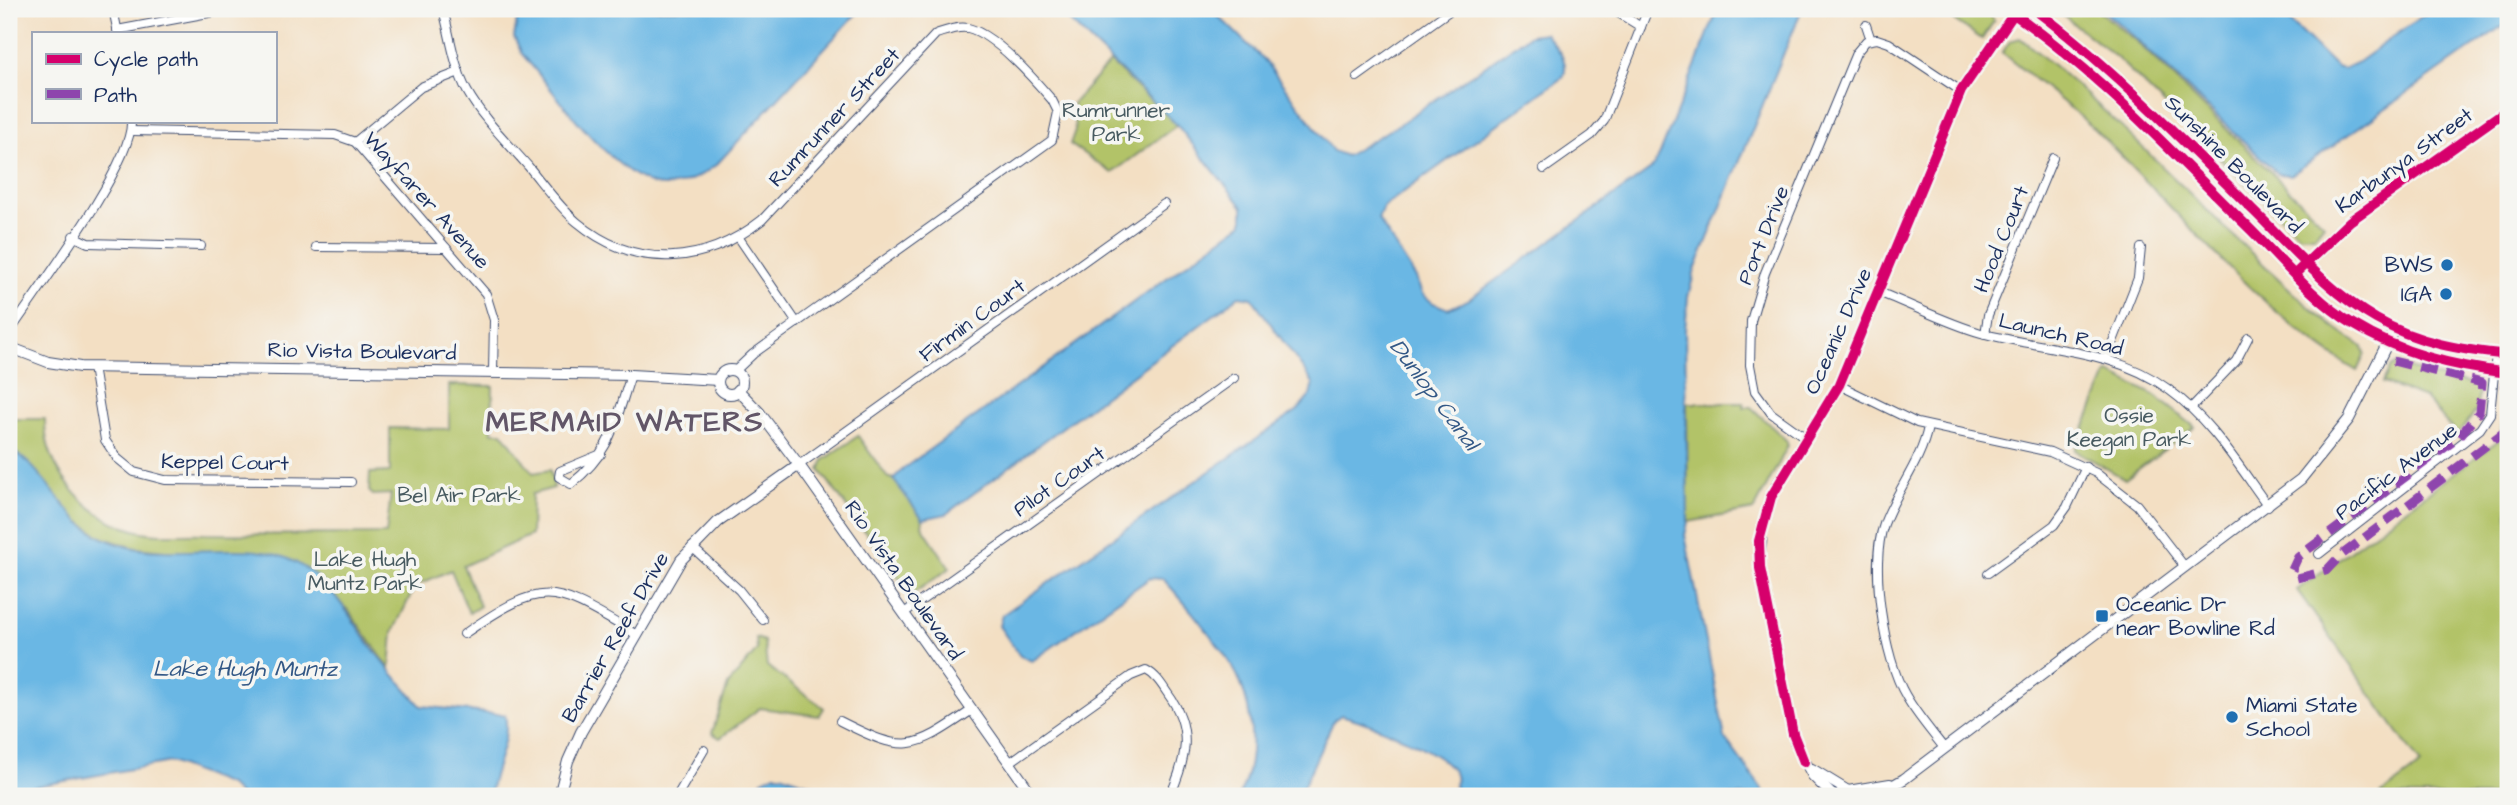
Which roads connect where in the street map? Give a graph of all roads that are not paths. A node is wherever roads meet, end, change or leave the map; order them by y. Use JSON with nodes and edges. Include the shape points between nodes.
{"nodes":[{"id":1,"x":113,"y":9,"type":"edge"},
{"id":2,"x":230,"y":9,"type":"edge"},
{"id":3,"x":443,"y":9,"type":"edge"},
{"id":4,"x":1452,"y":9,"type":"edge"},
{"id":5,"x":1612,"y":9,"type":"edge"},
{"id":6,"x":1648,"y":9,"type":"edge"},
{"id":7,"x":2034,"y":9,"type":"edge"},
{"id":8,"x":2013,"y":10,"type":"edge"},
{"id":9,"x":1866,"y":25,"type":"dead end"},
{"id":10,"x":1641,"y":27,"type":"junction"},
{"id":11,"x":117,"y":32,"type":"edge"},
{"id":12,"x":1871,"y":40,"type":"junction"},
{"id":13,"x":459,"y":72,"type":"junction"},
{"id":14,"x":1357,"y":77,"type":"dead end"},
{"id":15,"x":9,"y":81,"type":"edge"},
{"id":16,"x":1961,"y":91,"type":"junction"},
{"id":17,"x":2508,"y":109,"type":"edge"},
{"id":18,"x":131,"y":122,"type":"edge"},
{"id":19,"x":9,"y":125,"type":"edge"},
{"id":20,"x":132,"y":131,"type":"junction"},
{"id":21,"x":355,"y":142,"type":"junction"},
{"id":22,"x":2053,"y":158,"type":"dead end"},
{"id":23,"x":1544,"y":169,"type":"dead end"},
{"id":24,"x":1164,"y":204,"type":"dead end"},
{"id":25,"x":73,"y":236,"type":"junction"},
{"id":26,"x":739,"y":238,"type":"junction"},
{"id":27,"x":201,"y":246,"type":"dead end"},
{"id":28,"x":316,"y":247,"type":"dead end"},
{"id":29,"x":446,"y":248,"type":"junction"},
{"id":30,"x":2141,"y":248,"type":"dead end"},
{"id":31,"x":2306,"y":262,"type":"junction"},
{"id":32,"x":2295,"y":274,"type":"junction"},
{"id":33,"x":1878,"y":292,"type":"junction"},
{"id":34,"x":797,"y":323,"type":"junction"},
{"id":35,"x":2395,"y":328,"type":"junction"},
{"id":36,"x":9,"y":333,"type":"edge"},
{"id":37,"x":1985,"y":334,"type":"junction"},
{"id":38,"x":2248,"y":338,"type":"dead end"},
{"id":39,"x":2387,"y":343,"type":"junction"},
{"id":40,"x":9,"y":347,"type":"edge"},
{"id":41,"x":2496,"y":354,"type":"junction"},
{"id":42,"x":2508,"y":355,"type":"edge"},
{"id":43,"x":2106,"y":359,"type":"junction"},
{"id":44,"x":93,"y":367,"type":"junction"},
{"id":45,"x":735,"y":371,"type":"junction"},
{"id":46,"x":493,"y":372,"type":"junction"},
{"id":47,"x":2494,"y":372,"type":"junction"},
{"id":48,"x":2508,"y":373,"type":"edge"},
{"id":49,"x":631,"y":375,"type":"junction"},
{"id":50,"x":1234,"y":379,"type":"dead end"},
{"id":51,"x":718,"y":380,"type":"junction"},
{"id":52,"x":1839,"y":385,"type":"junction"},
{"id":53,"x":738,"y":390,"type":"junction"},
{"id":54,"x":2192,"y":408,"type":"junction"},
{"id":55,"x":1928,"y":427,"type":"junction"},
{"id":56,"x":1806,"y":438,"type":"junction"},
{"id":57,"x":601,"y":454,"type":"junction"},
{"id":58,"x":799,"y":466,"type":"junction"},
{"id":59,"x":2086,"y":467,"type":"junction"},
{"id":60,"x":351,"y":482,"type":"dead end"},
{"id":61,"x":2268,"y":506,"type":"junction"},
{"id":62,"x":692,"y":547,"type":"junction"},
{"id":63,"x":2319,"y":554,"type":"dead end"},
{"id":64,"x":2185,"y":567,"type":"junction"},
{"id":65,"x":1988,"y":573,"type":"dead end"},
{"id":66,"x":904,"y":613,"type":"junction"},
{"id":67,"x":763,"y":620,"type":"dead end"},
{"id":68,"x":464,"y":634,"type":"dead end"},
{"id":69,"x":637,"y":635,"type":"junction"},
{"id":70,"x":972,"y":710,"type":"junction"},
{"id":71,"x":840,"y":721,"type":"dead end"},
{"id":72,"x":1944,"y":748,"type":"junction"},
{"id":73,"x":704,"y":750,"type":"dead end"},
{"id":74,"x":1804,"y":762,"type":"junction"},
{"id":75,"x":1009,"y":763,"type":"junction"},
{"id":76,"x":1904,"y":779,"type":"junction"},
{"id":77,"x":1849,"y":794,"type":"edge"},
{"id":78,"x":559,"y":796,"type":"edge"},
{"id":79,"x":677,"y":796,"type":"edge"},
{"id":80,"x":1033,"y":796,"type":"edge"},
{"id":81,"x":1170,"y":796,"type":"edge"},
{"id":82,"x":1833,"y":796,"type":"edge"},
{"id":83,"x":1874,"y":796,"type":"edge"}],
"edges":[{"from":1,"to":11,"type":"street"},
{"from":2,"to":11,"type":"street"},
{"from":3,"to":13,"type":"street","name":"Rumrunner Street"},
{"from":4,"to":14,"type":"street"},
{"from":5,"to":10,"type":"street"},
{"from":6,"to":10,"type":"street"},
{"from":7,"to":31,"type":"main road","name":"Sunshine Boulevard","via":[[2113,72]]},
{"from":8,"to":16,"type":"street","name":"Oceanic Drive"},
{"from":8,"to":32,"type":"main road","name":"Sunshine Boulevard","via":[[2102,84]]},
{"from":9,"to":12,"type":"street"},
{"from":10,"to":23,"type":"street","via":[[1604,121]]},
{"from":12,"to":16,"type":"street","via":[[1889,43]]},
{"from":12,"to":56,"type":"street","name":"Port Drive","via":[[1856,53],[1762,282],[1751,321],[1749,365],[1755,391],[1777,419]]},
{"from":13,"to":21,"type":"street","via":[[421,87]]},
{"from":13,"to":26,"type":"street","name":"Rumrunner Street","via":[[486,117],[575,220],[594,235],[648,256],[671,257],[701,253]]},
{"from":15,"to":19,"type":"street"},
{"from":16,"to":33,"type":"street","name":"Oceanic Drive"},
{"from":17,"to":31,"type":"street","name":"Karbunya Street","via":[[2350,221]]},
{"from":18,"to":20,"type":"street"},
{"from":20,"to":21,"type":"street","name":"Wayfarer Avenue","via":[[335,135]]},
{"from":20,"to":25,"type":"street","via":[[118,165]]},
{"from":21,"to":29,"type":"street","name":"Wayfarer Avenue"},
{"from":22,"to":37,"type":"street","name":"Hood Court","via":[[1988,315]]},
{"from":24,"to":58,"type":"street","name":"Firmin Court"},
{"from":25,"to":27,"type":"street","via":[[89,243]]},
{"from":25,"to":36,"type":"street"},
{"from":26,"to":34,"type":"street"},
{"from":26,"to":34,"type":"street","name":"Rumrunner Street","via":[[762,220],[936,34],[969,28],[984,36],[1052,100],[1058,112],[1052,140]]},
{"from":28,"to":29,"type":"street"},
{"from":29,"to":46,"type":"street","name":"Wayfarer Avenue","via":[[491,304]]},
{"from":30,"to":43,"type":"street","via":[[2140,269]]},
{"from":31,"to":32,"type":"street","name":"Karbunya Street"},
{"from":31,"to":35,"type":"main road","name":"Sunshine Boulevard","via":[[2347,300]]},
{"from":32,"to":39,"type":"main road","name":"Sunshine Boulevard","via":[[2349,322]]},
{"from":33,"to":37,"type":"street","name":"Launch Road"},
{"from":33,"to":52,"type":"street","name":"Oceanic Drive"},
{"from":34,"to":45,"type":"street","name":"Rumrunner Street"},
{"from":35,"to":39,"type":"street"},
{"from":35,"to":41,"type":"main road","name":"Sunshine Boulevard","via":[[2442,345]]},
{"from":37,"to":43,"type":"street","name":"Launch Road"},
{"from":38,"to":54,"type":"street","via":[[2241,355]]},
{"from":39,"to":47,"type":"main road","name":"Sunshine Boulevard","via":[[2435,361]]},
{"from":39,"to":61,"type":"street","via":[[2337,436],[2301,479]]},
{"from":40,"to":44,"type":"street","name":"Rio Vista Boulevard","via":[[48,362]]},
{"from":41,"to":42,"type":"main road"},
{"from":41,"to":47,"type":"street","name":"Pacific Avenue"},
{"from":43,"to":54,"type":"street","name":"Launch Road","via":[[2151,378]]},
{"from":44,"to":46,"type":"street","name":"Rio Vista Boulevard"},
{"from":44,"to":60,"type":"street","name":"Keppel Court","via":[[105,440],[134,472],[165,480]]},
{"from":45,"to":51,"type":"street","via":[[725,371]]},
{"from":45,"to":53,"type":"street","via":[[741,381]]},
{"from":46,"to":49,"type":"street","name":"Rio Vista Boulevard"},
{"from":47,"to":48,"type":"main road"},
{"from":47,"to":63,"type":"street","name":"Pacific Avenue","via":[[2490,414],[2480,429]]},
{"from":49,"to":51,"type":"street","name":"Rio Vista Boulevard"},
{"from":49,"to":57,"type":"street"},
{"from":50,"to":66,"type":"street","name":"Pilot Court"},
{"from":51,"to":53,"type":"street","via":[[723,391],[731,394]]},
{"from":52,"to":55,"type":"street"},
{"from":52,"to":56,"type":"street","name":"Oceanic Drive"},
{"from":53,"to":58,"type":"street","name":"Rio Vista Boulevard"},
{"from":54,"to":61,"type":"street","name":"Launch Road"},
{"from":55,"to":59,"type":"street","via":[[2037,449]]},
{"from":55,"to":72,"type":"street","via":[[1884,524],[1877,580],[1896,675],[1905,696]]},
{"from":56,"to":74,"type":"street","name":"Oceanic Drive","via":[[1771,497],[1759,556],[1793,734]]},
{"from":57,"to":57,"type":"street","via":[[595,465],[571,484],[559,477],[560,471]]},
{"from":58,"to":62,"type":"street","name":"Barrier Reef Drive","via":[[718,522]]},
{"from":58,"to":66,"type":"street","name":"Rio Vista Boulevard"},
{"from":59,"to":64,"type":"street","via":[[2137,505]]},
{"from":59,"to":65,"type":"street","via":[[2054,525]]},
{"from":61,"to":64,"type":"street"},
{"from":62,"to":67,"type":"street","via":[[739,590]]},
{"from":62,"to":69,"type":"street","name":"Barrier Reef Drive"},
{"from":64,"to":72,"type":"street"},
{"from":66,"to":70,"type":"street","name":"Rio Vista Boulevard"},
{"from":68,"to":69,"type":"street","via":[[501,607],[529,596],[552,594],[577,601]]},
{"from":69,"to":78,"type":"street","name":"Barrier Reef Drive","via":[[574,747]]},
{"from":70,"to":71,"type":"street","via":[[932,738],[899,745],[879,741]]},
{"from":70,"to":75,"type":"street","name":"Rio Vista Boulevard"},
{"from":72,"to":76,"type":"street"},
{"from":73,"to":79,"type":"street"},
{"from":74,"to":77,"type":"street"},
{"from":74,"to":82,"type":"street","name":"Oceanic Drive"},
{"from":75,"to":80,"type":"street","name":"Rio Vista Boulevard"},
{"from":75,"to":81,"type":"street","via":[[1146,670],[1173,701],[1186,737],[1184,762]]},
{"from":76,"to":77,"type":"street"},
{"from":76,"to":83,"type":"street"}]}
